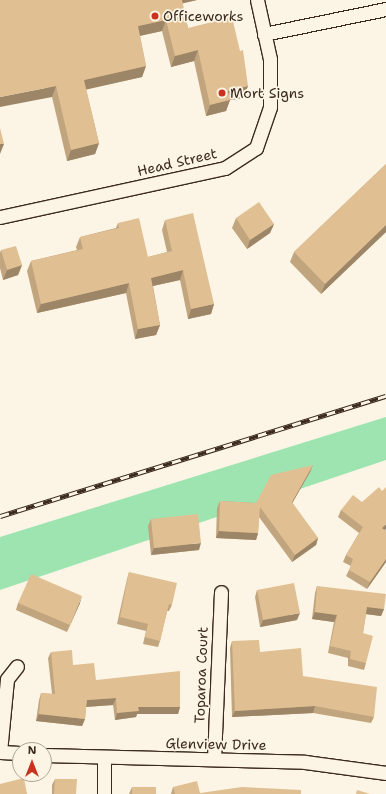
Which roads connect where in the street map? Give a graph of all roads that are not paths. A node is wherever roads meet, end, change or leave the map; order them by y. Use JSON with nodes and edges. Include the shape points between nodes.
{"nodes":[{"id":1,"x":257,"y":0,"type":"edge"},
{"id":2,"x":386,"y":9,"type":"edge"},
{"id":3,"x":264,"y":34,"type":"junction"},
{"id":4,"x":0,"y":217,"type":"edge"},
{"id":5,"x":221,"y":592,"type":"dead end"},
{"id":6,"x":16,"y":666,"type":"dead end"},
{"id":7,"x":0,"y":752,"type":"edge"},
{"id":8,"x":12,"y":753,"type":"edge"},
{"id":9,"x":52,"y":756,"type":"edge"},
{"id":10,"x":104,"y":759,"type":"junction"},
{"id":11,"x":214,"y":759,"type":"junction"},
{"id":12,"x":386,"y":773,"type":"edge"},
{"id":13,"x":104,"y":794,"type":"edge"}],
"edges":[{"from":1,"to":3,"type":"street","name":"Head Street"},
{"from":2,"to":3,"type":"street"},
{"from":3,"to":4,"type":"street","name":"Head Street","via":[[270,60],[270,107],[256,148],[225,168]]},
{"from":5,"to":11,"type":"street","name":"Toparoa Court"},
{"from":6,"to":7,"type":"street","via":[[7,679]]},
{"from":7,"to":8,"type":"street"},
{"from":9,"to":10,"type":"street","name":"Glenview Drive"},
{"from":10,"to":11,"type":"street","name":"Glenview Drive"},
{"from":10,"to":13,"type":"street"},
{"from":11,"to":12,"type":"street","name":"Glenview Drive","via":[[305,762]]}]}
